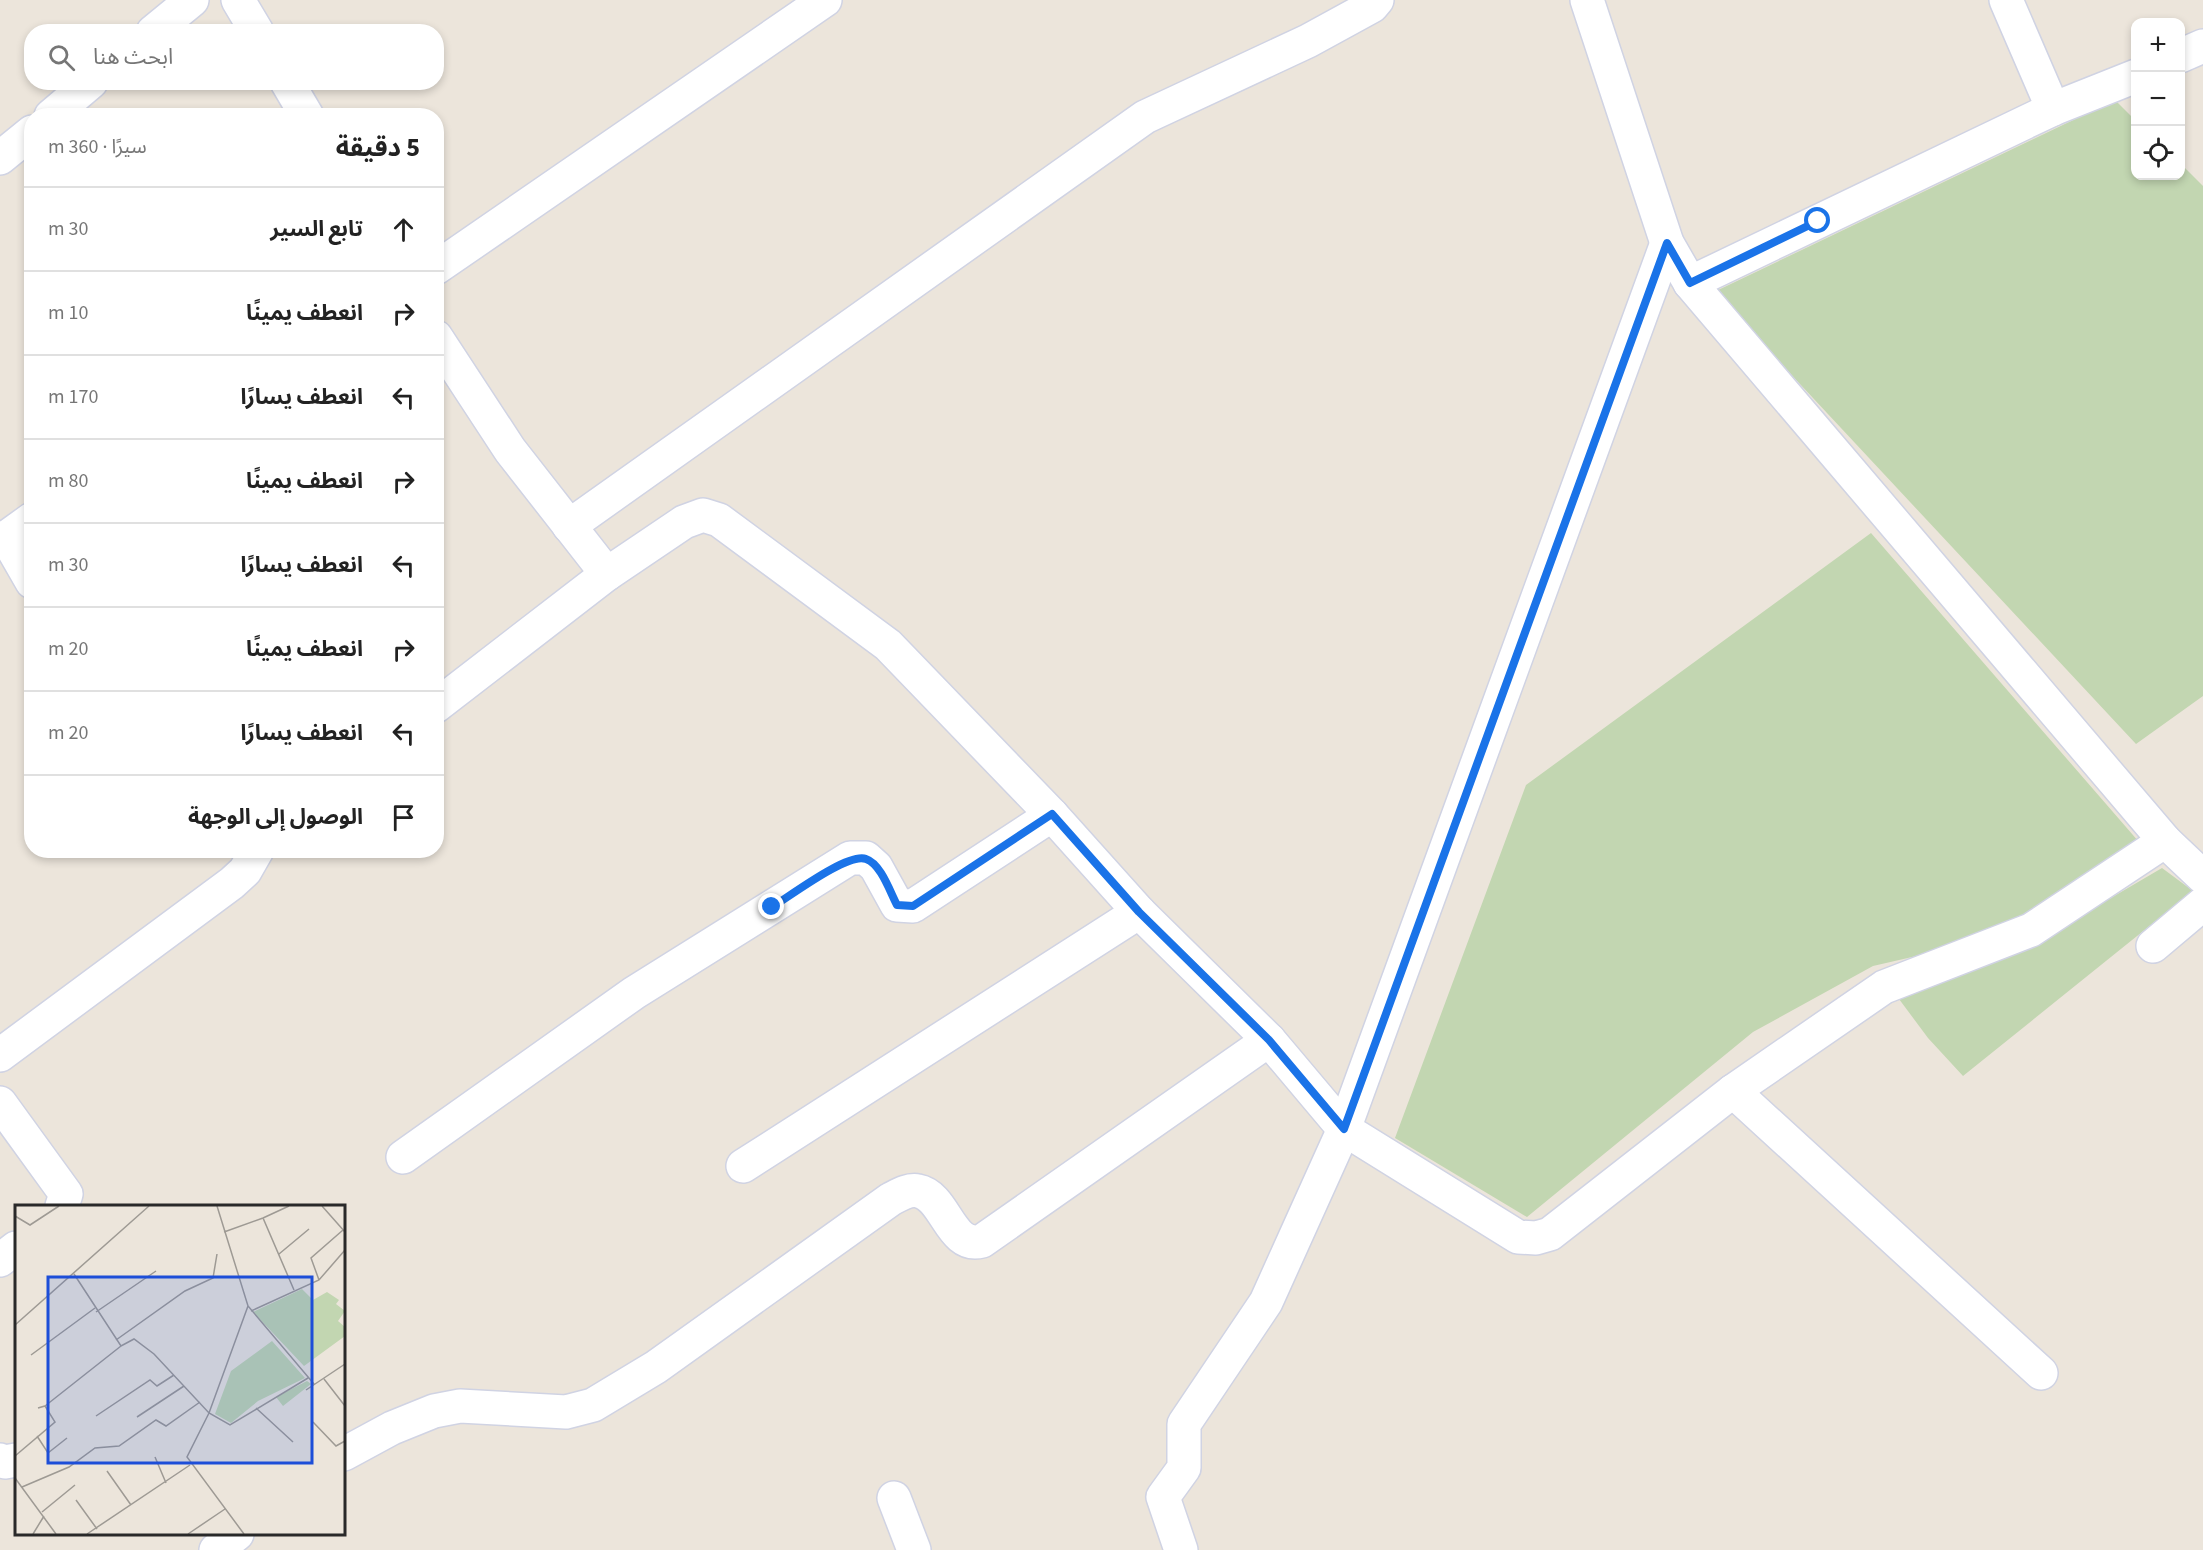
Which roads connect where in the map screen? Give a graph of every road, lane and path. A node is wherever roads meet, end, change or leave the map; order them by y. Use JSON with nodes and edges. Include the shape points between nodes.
{"nodes":[{"id":1,"x":192,"y":0,"type":"edge"},
{"id":2,"x":238,"y":0,"type":"edge"},
{"id":3,"x":825,"y":0,"type":"edge"},
{"id":4,"x":1377,"y":0,"type":"edge"},
{"id":5,"x":1587,"y":0,"type":"edge"},
{"id":6,"x":2006,"y":0,"type":"edge"},
{"id":7,"x":163,"y":24,"type":"edge"},
{"id":8,"x":252,"y":24,"type":"edge"},
{"id":9,"x":2203,"y":46,"type":"edge"},
{"id":10,"x":2185,"y":54,"type":"edge"},
{"id":11,"x":2131,"y":78,"type":"edge"},
{"id":12,"x":82,"y":90,"type":"edge"},
{"id":13,"x":292,"y":90,"type":"edge"},
{"id":14,"x":61,"y":108,"type":"edge"},
{"id":15,"x":302,"y":108,"type":"edge"},
{"id":16,"x":2053,"y":109,"type":"junction"},
{"id":17,"x":24,"y":138,"type":"edge"},
{"id":18,"x":0,"y":158,"type":"edge"},
{"id":19,"x":1667,"y":243,"type":"junction"},
{"id":20,"x":444,"y":262,"type":"edge"},
{"id":21,"x":1690,"y":283,"type":"junction"},
{"id":22,"x":444,"y":349,"type":"edge"},
{"id":23,"x":569,"y":526,"type":"junction"},
{"id":24,"x":13,"y":533,"type":"edge"},
{"id":25,"x":24,"y":561,"type":"edge"},
{"id":26,"x":607,"y":574,"type":"junction"},
{"id":27,"x":444,"y":700,"type":"edge"},
{"id":28,"x":1052,"y":814,"type":"junction"},
{"id":29,"x":2165,"y":841,"type":"junction"},
{"id":30,"x":252,"y":858,"type":"edge"},
{"id":31,"x":2203,"y":877,"type":"edge"},
{"id":32,"x":2203,"y":904,"type":"edge"},
{"id":33,"x":1139,"y":912,"type":"junction"},
{"id":34,"x":2153,"y":946,"type":"dead end"},
{"id":35,"x":1269,"y":1040,"type":"junction"},
{"id":36,"x":0,"y":1054,"type":"edge"},
{"id":37,"x":1733,"y":1091,"type":"junction"},
{"id":38,"x":0,"y":1103,"type":"edge"},
{"id":39,"x":1344,"y":1129,"type":"junction"},
{"id":40,"x":403,"y":1157,"type":"dead end"},
{"id":41,"x":743,"y":1166,"type":"dead end"},
{"id":42,"x":62,"y":1205,"type":"edge"},
{"id":43,"x":15,"y":1249,"type":"edge"},
{"id":44,"x":0,"y":1260,"type":"edge"},
{"id":45,"x":2041,"y":1373,"type":"dead end"},
{"id":46,"x":345,"y":1453,"type":"edge"},
{"id":47,"x":0,"y":1460,"type":"edge"},
{"id":48,"x":15,"y":1460,"type":"edge"},
{"id":49,"x":894,"y":1498,"type":"dead end"},
{"id":50,"x":235,"y":1535,"type":"edge"},
{"id":51,"x":216,"y":1550,"type":"edge"},
{"id":52,"x":915,"y":1550,"type":"edge"},
{"id":53,"x":1181,"y":1550,"type":"edge"}],
"edges":[{"from":1,"to":7,"type":"street"},
{"from":2,"to":8,"type":"street"},
{"from":3,"to":20,"type":"street"},
{"from":4,"to":23,"type":"street","via":[[1308,41],[1145,117]]},
{"from":5,"to":19,"type":"street"},
{"from":6,"to":16,"type":"street"},
{"from":9,"to":10,"type":"street"},
{"from":11,"to":16,"type":"street"},
{"from":12,"to":14,"type":"street"},
{"from":13,"to":15,"type":"street"},
{"from":16,"to":21,"type":"street"},
{"from":17,"to":18,"type":"street"},
{"from":19,"to":21,"type":"street"},
{"from":19,"to":39,"type":"street"},
{"from":21,"to":29,"type":"street"},
{"from":22,"to":23,"type":"street","via":[[510,450]]},
{"from":23,"to":26,"type":"street"},
{"from":24,"to":25,"type":"street"},
{"from":26,"to":27,"type":"street"},
{"from":26,"to":28,"type":"street","via":[[684,522],[703,515],[719,520],[888,645]]},
{"from":28,"to":33,"type":"street"},
{"from":28,"to":40,"type":"street","via":[[913,906],[897,905],[876,867],[866,858],[850,858],[634,993]]},
{"from":29,"to":31,"type":"street"},
{"from":29,"to":37,"type":"street","via":[[2031,930],[1884,987]]},
{"from":30,"to":36,"type":"street","via":[[232,883]]},
{"from":32,"to":34,"type":"street"},
{"from":33,"to":35,"type":"street"},
{"from":33,"to":41,"type":"street"},
{"from":35,"to":39,"type":"street"},
{"from":35,"to":46,"type":"street","via":[[982,1241],[964,1239],[928,1196],[918,1191],[905,1192],[656,1367],[593,1405],[566,1412],[460,1406],[434,1411]]},
{"from":37,"to":39,"type":"street","via":[[1551,1234],[1536,1238],[1518,1237]]},
{"from":37,"to":45,"type":"street"},
{"from":38,"to":42,"type":"street","via":[[66,1194]]},
{"from":39,"to":53,"type":"street","via":[[1266,1302],[1184,1424],[1184,1468],[1162,1497]]},
{"from":43,"to":44,"type":"street"},
{"from":47,"to":48,"type":"street"},
{"from":49,"to":52,"type":"street"},
{"from":50,"to":51,"type":"street"}]}
